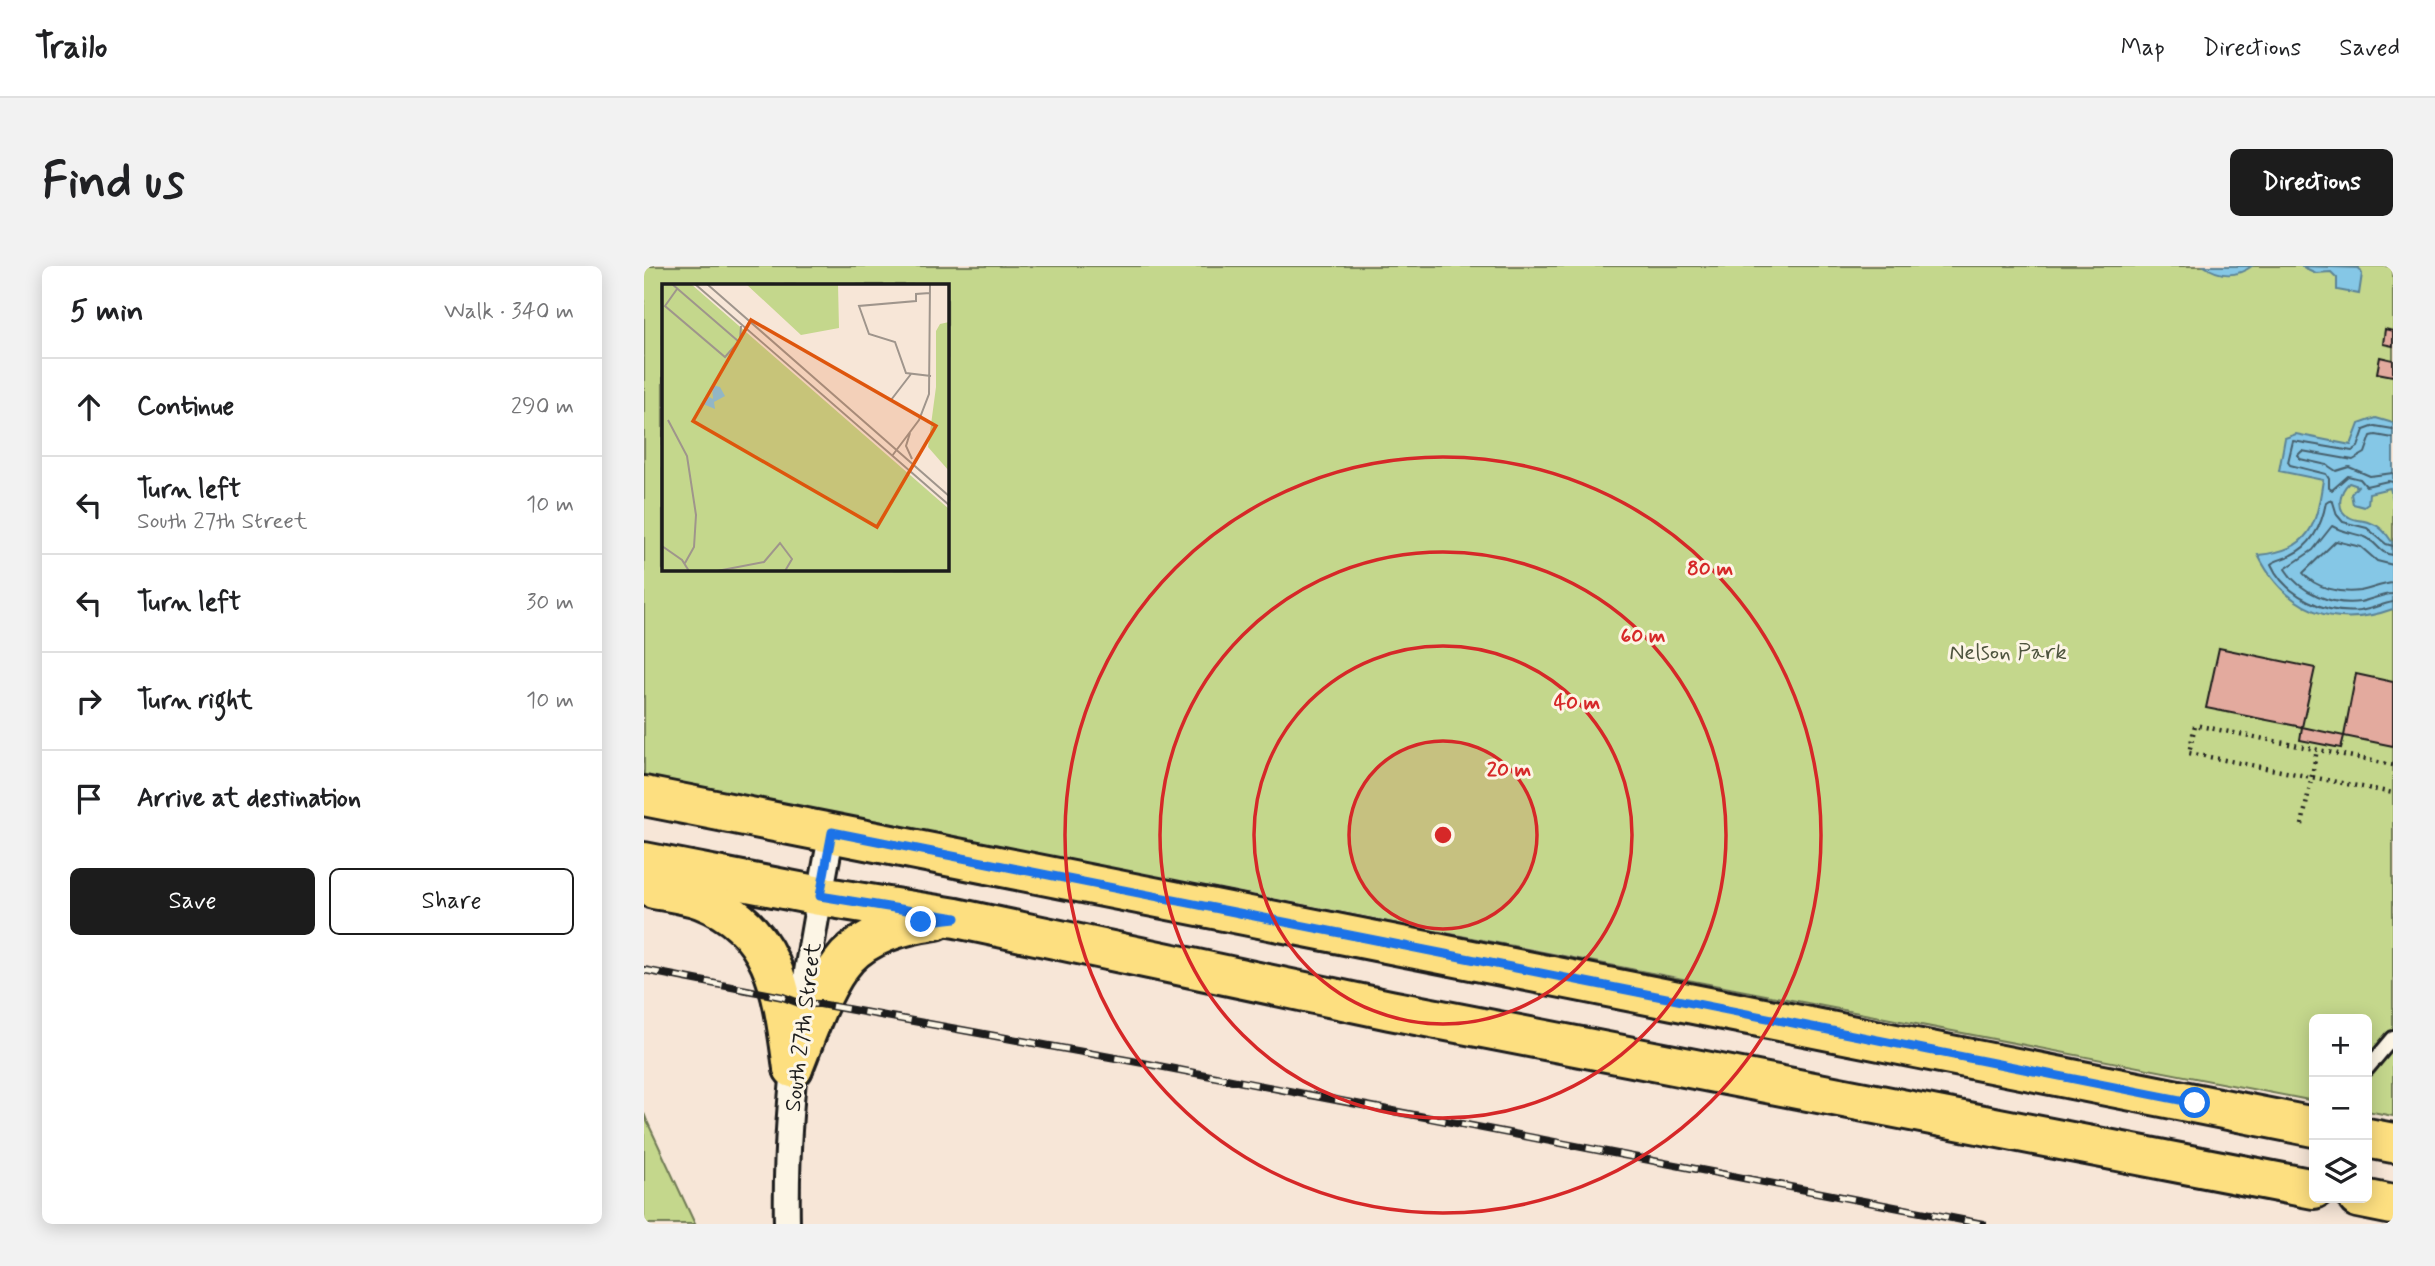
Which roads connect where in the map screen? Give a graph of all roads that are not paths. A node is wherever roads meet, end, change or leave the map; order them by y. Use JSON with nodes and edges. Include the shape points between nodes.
{"nodes":[{"id":1,"x":644,"y":796,"type":"edge"},
{"id":2,"x":832,"y":832,"type":"junction"},
{"id":3,"x":644,"y":862,"type":"edge"},
{"id":4,"x":644,"y":887,"type":"edge"},
{"id":5,"x":820,"y":896,"type":"junction"},
{"id":6,"x":956,"y":918,"type":"junction"},
{"id":7,"x":2393,"y":1038,"type":"edge"},
{"id":8,"x":2372,"y":1063,"type":"edge"},
{"id":9,"x":793,"y":1068,"type":"junction"},
{"id":10,"x":2297,"y":1118,"type":"edge"},
{"id":11,"x":2372,"y":1139,"type":"edge"},
{"id":12,"x":2393,"y":1143,"type":"edge"},
{"id":13,"x":2309,"y":1188,"type":"edge"},
{"id":14,"x":2372,"y":1201,"type":"edge"},
{"id":15,"x":2393,"y":1205,"type":"edge"},
{"id":16,"x":787,"y":1224,"type":"edge"}],
"edges":[{"from":1,"to":2,"type":"main road"},
{"from":2,"to":5,"type":"street","name":"South 27th Street"},
{"from":2,"to":10,"type":"main road"},
{"from":3,"to":5,"type":"main road"},
{"from":4,"to":9,"type":"main road","via":[[700,898],[729,912],[751,931],[769,958],[783,997]]},
{"from":5,"to":6,"type":"main road"},
{"from":5,"to":9,"type":"street","name":"South 27th Street"},
{"from":6,"to":9,"type":"main road","via":[[894,929],[868,940],[848,956]]},
{"from":6,"to":13,"type":"main road","via":[[1390,1010]]},
{"from":7,"to":8,"type":"lane"},
{"from":9,"to":16,"type":"street","name":"South 27th Street"},
{"from":11,"to":12,"type":"main road"},
{"from":14,"to":15,"type":"main road"}]}
